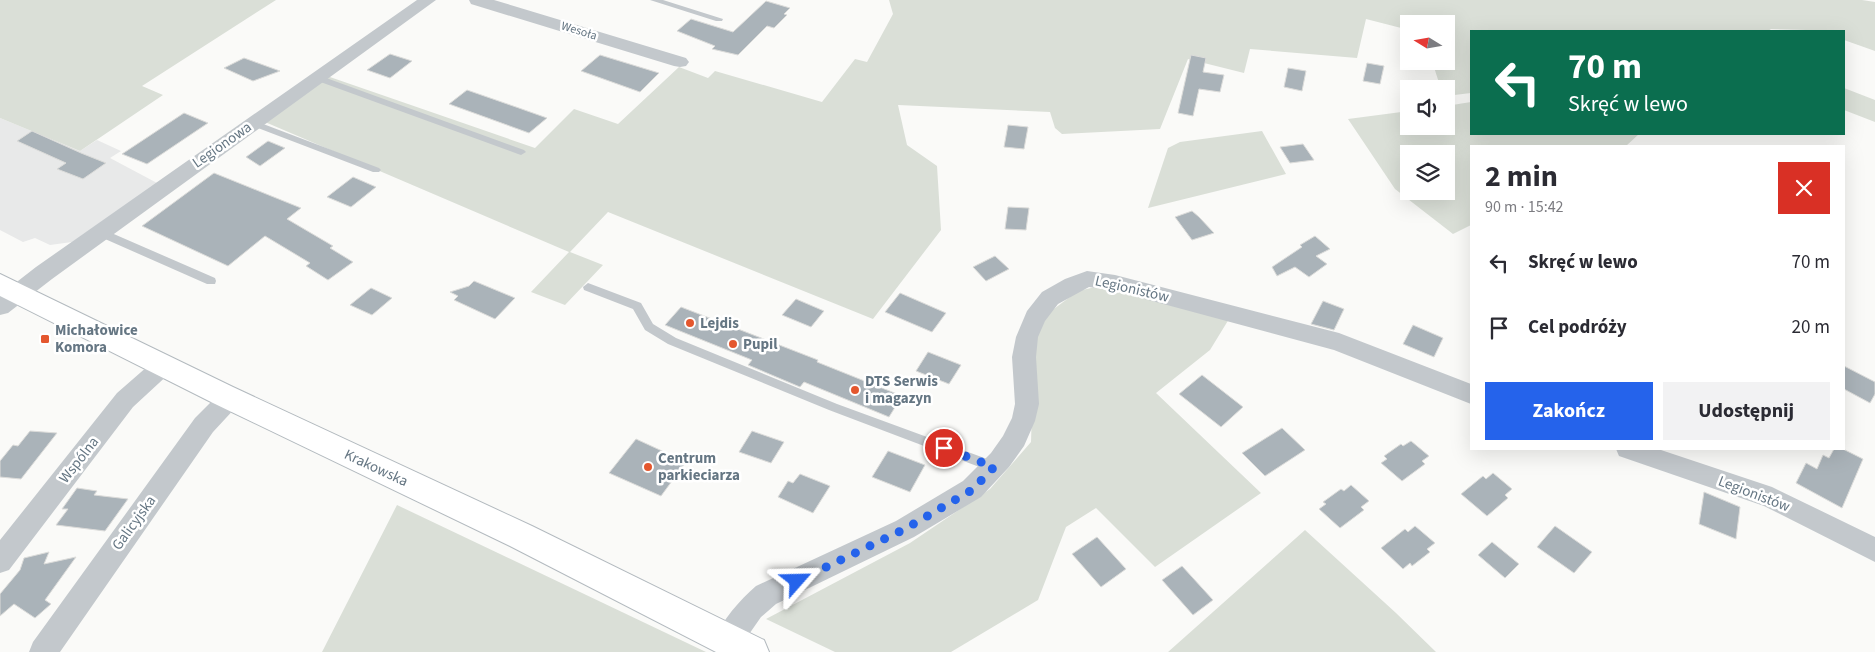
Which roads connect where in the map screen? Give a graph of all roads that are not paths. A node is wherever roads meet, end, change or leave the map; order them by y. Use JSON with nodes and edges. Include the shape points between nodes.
{"nodes":[{"id":1,"x":428,"y":0,"type":"edge"},
{"id":2,"x":477,"y":0,"type":"edge"},
{"id":3,"x":654,"y":0,"type":"edge"},
{"id":4,"x":719,"y":19,"type":"dead end"},
{"id":5,"x":680,"y":62,"type":"dead end"},
{"id":6,"x":318,"y":78,"type":"junction"},
{"id":7,"x":253,"y":123,"type":"junction"},
{"id":8,"x":521,"y":152,"type":"dead end"},
{"id":9,"x":376,"y":170,"type":"dead end"},
{"id":10,"x":100,"y":232,"type":"junction"},
{"id":11,"x":211,"y":281,"type":"dead end"},
{"id":12,"x":588,"y":287,"type":"dead end"},
{"id":13,"x":6,"y":295,"type":"edge"},
{"id":14,"x":164,"y":365,"type":"junction"},
{"id":15,"x":1470,"y":394,"type":"edge"},
{"id":16,"x":230,"y":398,"type":"junction"},
{"id":17,"x":1634,"y":450,"type":"edge"},
{"id":18,"x":1659,"y":454,"type":"edge"},
{"id":19,"x":994,"y":467,"type":"junction"},
{"id":20,"x":1875,"y":550,"type":"edge"},
{"id":21,"x":0,"y":561,"type":"edge"},
{"id":22,"x":740,"y":646,"type":"edge"},
{"id":23,"x":42,"y":652,"type":"edge"}],
"edges":[{"from":1,"to":6,"type":"street","name":"Legionowa"},
{"from":2,"to":5,"type":"street","name":"Wesoła"},
{"from":3,"to":4,"type":"lane"},
{"from":6,"to":7,"type":"street","name":"Legionowa"},
{"from":6,"to":8,"type":"lane"},
{"from":7,"to":9,"type":"lane"},
{"from":7,"to":10,"type":"street","name":"Legionowa"},
{"from":10,"to":11,"type":"lane"},
{"from":10,"to":13,"type":"street","name":"Legionowa"},
{"from":12,"to":19,"type":"lane","via":[[637,306],[649,327],[672,341],[833,407]]},
{"from":13,"to":14,"type":"main road","name":"Krakowska"},
{"from":14,"to":16,"type":"main road","name":"Krakowska"},
{"from":14,"to":21,"type":"street","name":"Wspólna","via":[[125,400]]},
{"from":15,"to":19,"type":"street","name":"Legionistów","via":[[1339,342],[1115,283],[1087,279],[1050,298],[1034,317],[1024,358],[1027,404],[1023,421],[1015,439]]},
{"from":16,"to":22,"type":"main road","name":"Krakowska","via":[[521,536]]},
{"from":16,"to":23,"type":"street","name":"Galicyjska","via":[[204,425]]},
{"from":17,"to":18,"type":"street","name":"Legionistów"},
{"from":18,"to":20,"type":"street","name":"Legionistów","via":[[1772,498]]},
{"from":19,"to":22,"type":"street","name":"Legionistów","via":[[972,490],[905,529],[766,596],[751,608]]}]}
